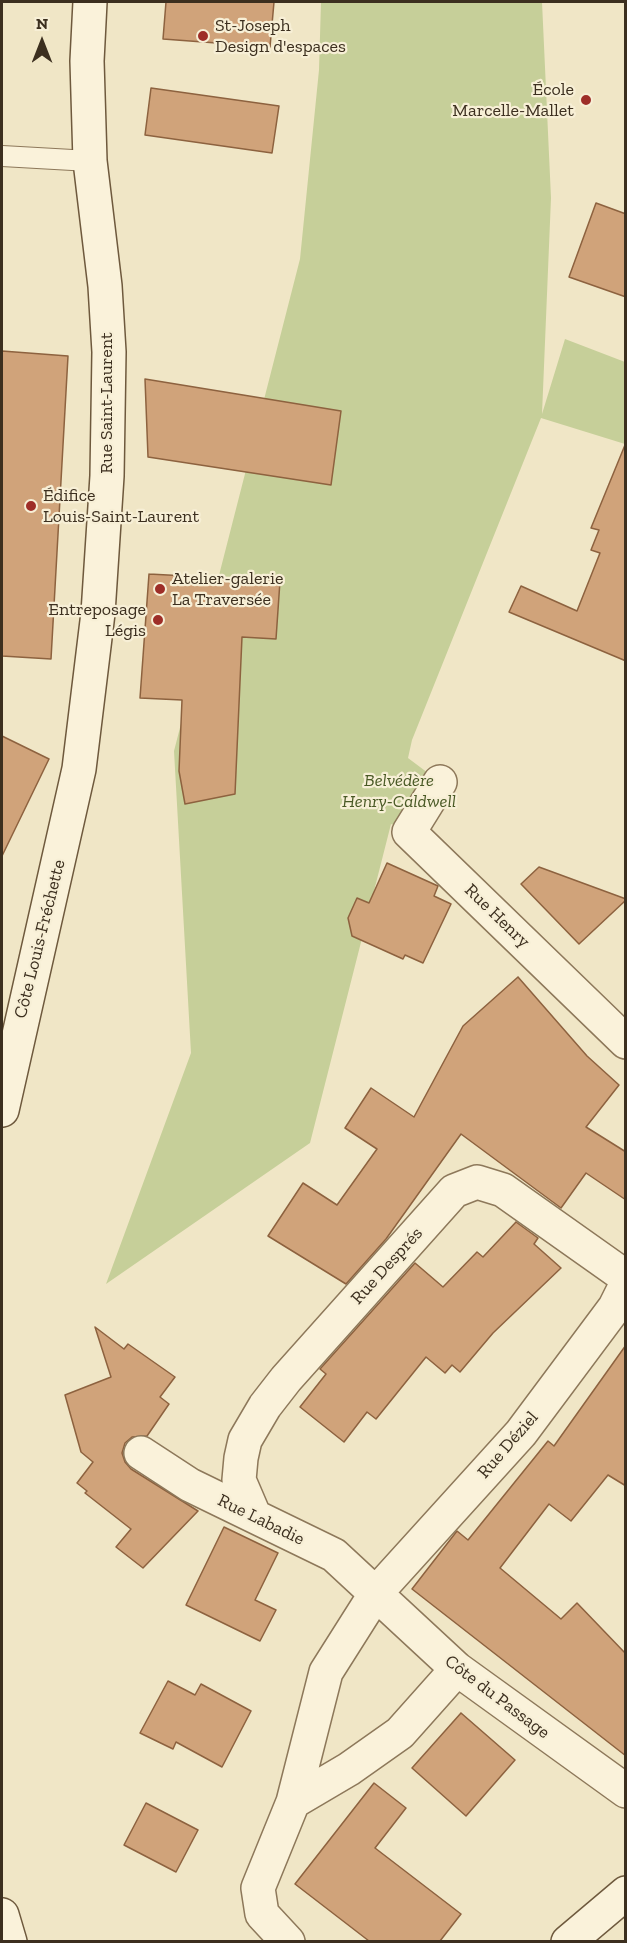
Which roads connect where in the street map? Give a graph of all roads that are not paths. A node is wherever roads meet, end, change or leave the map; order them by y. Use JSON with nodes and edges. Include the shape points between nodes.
{"nodes":[{"id":1,"x":90,"y":2,"type":"edge"},
{"id":2,"x":2,"y":156,"type":"edge"},
{"id":3,"x":90,"y":161,"type":"junction"},
{"id":4,"x":440,"y":782,"type":"dead end"},
{"id":5,"x":65,"y":838,"type":"joint"},
{"id":6,"x":626,"y":1042,"type":"edge"},
{"id":7,"x":2,"y":1110,"type":"edge"},
{"id":8,"x":626,"y":1277,"type":"edge"},
{"id":9,"x":626,"y":1285,"type":"edge"},
{"id":10,"x":141,"y":1453,"type":"dead end"},
{"id":11,"x":254,"y":1515,"type":"junction"},
{"id":12,"x":376,"y":1593,"type":"junction"},
{"id":13,"x":457,"y":1669,"type":"junction"},
{"id":14,"x":626,"y":1791,"type":"edge"},
{"id":15,"x":293,"y":1802,"type":"junction"},
{"id":16,"x":626,"y":1893,"type":"edge"},
{"id":17,"x":2,"y":1915,"type":"edge"},
{"id":18,"x":10,"y":1941,"type":"edge"},
{"id":19,"x":288,"y":1941,"type":"edge"},
{"id":20,"x":568,"y":1941,"type":"edge"}],
"edges":[{"from":1,"to":3,"type":"street","name":"Rue Saint-Laurent"},
{"from":2,"to":3,"type":"lane"},
{"from":3,"to":5,"type":"street","name":"Rue Saint-Laurent","via":[[110,352],[107,476],[86,720]]},
{"from":4,"to":6,"type":"street","name":"Rue Henry","via":[[409,832]]},
{"from":5,"to":7,"type":"street","name":"Côte Louis-Fréchette"},
{"from":8,"to":11,"type":"street","name":"Rue Després","via":[[503,1190],[477,1182],[454,1191],[265,1406],[245,1440],[241,1458],[239,1480]]},
{"from":9,"to":12,"type":"street","name":"Rue Déziel","via":[[615,1308],[521,1433]]},
{"from":10,"to":11,"type":"street","name":"Rue Labadie","via":[[190,1485]]},
{"from":11,"to":12,"type":"street","name":"Rue Labadie","via":[[333,1555]]},
{"from":12,"to":13,"type":"street","name":"Côte du Passage"},
{"from":12,"to":15,"type":"street","name":"Rue Déziel","via":[[326,1672]]},
{"from":13,"to":14,"type":"street","name":"Côte du Passage"},
{"from":13,"to":15,"type":"street","via":[[400,1733]]},
{"from":15,"to":19,"type":"street","name":"Rue Déziel","via":[[258,1888],[262,1914]]},
{"from":16,"to":20,"type":"street"},
{"from":17,"to":18,"type":"street"}]}
